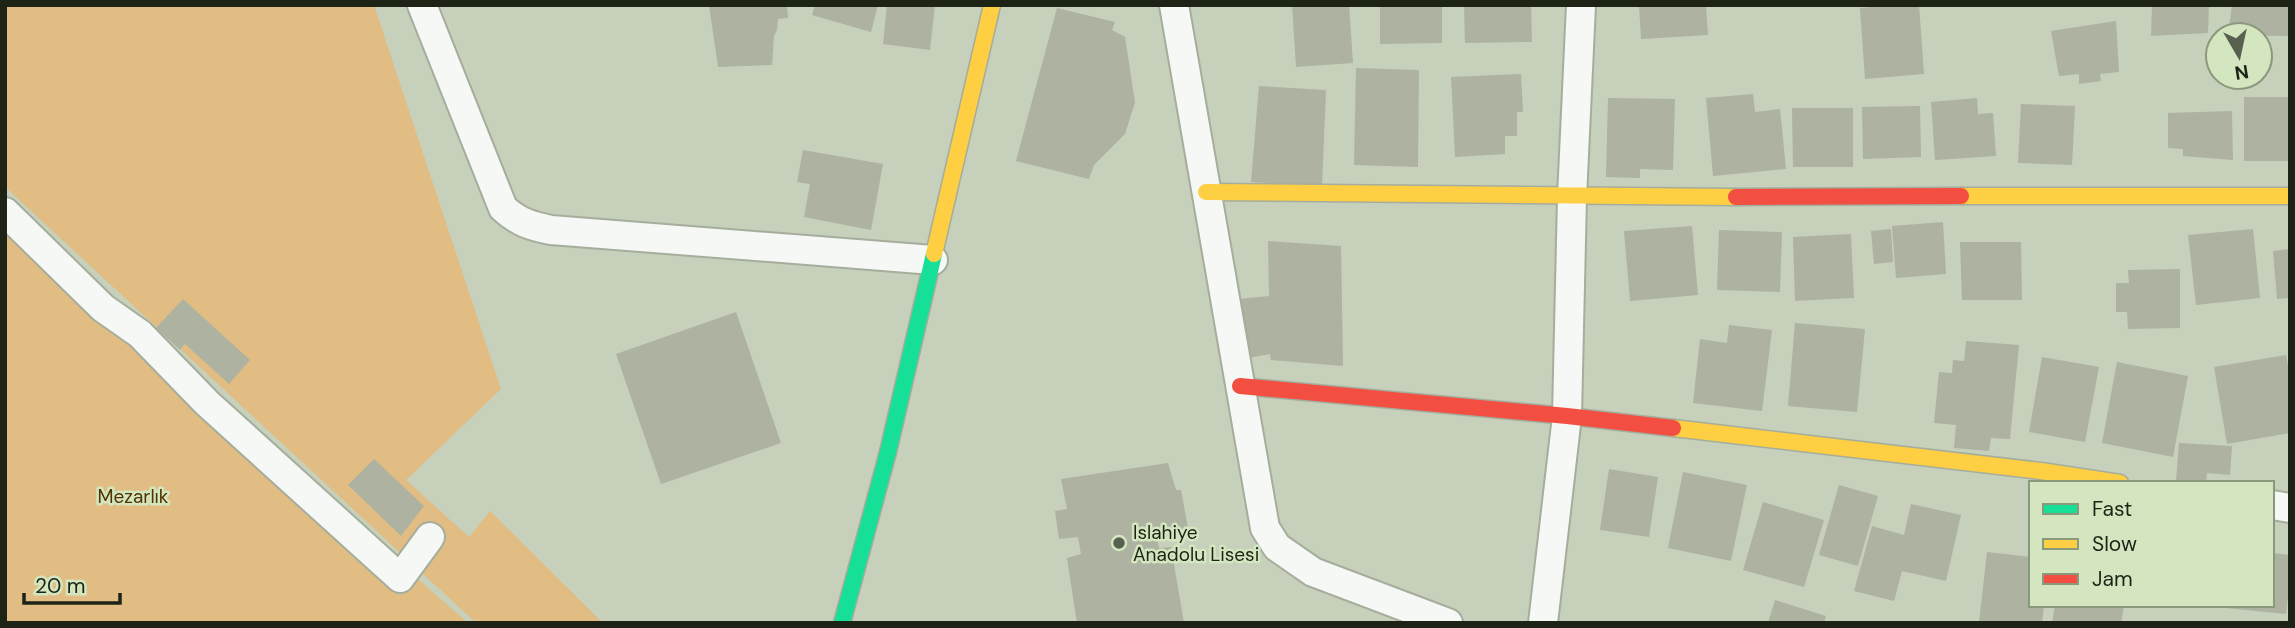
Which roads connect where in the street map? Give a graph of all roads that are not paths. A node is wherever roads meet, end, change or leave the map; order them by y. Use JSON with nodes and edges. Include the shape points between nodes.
{"nodes":[{"id":1,"x":422,"y":5,"type":"edge"},
{"id":2,"x":992,"y":5,"type":"edge"},
{"id":3,"x":1174,"y":5,"type":"edge"},
{"id":4,"x":1581,"y":5,"type":"edge"},
{"id":5,"x":1206,"y":192,"type":"junction"},
{"id":6,"x":2290,"y":196,"type":"edge"},
{"id":7,"x":1572,"y":197,"type":"junction"},
{"id":8,"x":5,"y":212,"type":"edge"},
{"id":9,"x":933,"y":260,"type":"junction"},
{"id":10,"x":1240,"y":386,"type":"junction"},
{"id":11,"x":1567,"y":416,"type":"junction"},
{"id":12,"x":2107,"y":481,"type":"edge"},
{"id":13,"x":430,"y":537,"type":"dead end"},
{"id":14,"x":842,"y":623,"type":"edge"},
{"id":15,"x":1448,"y":623,"type":"edge"},
{"id":16,"x":1543,"y":623,"type":"edge"}],
"edges":[{"from":1,"to":9,"type":"street","via":[[503,208],[514,219],[551,230]]},
{"from":2,"to":9,"type":"street"},
{"from":3,"to":5,"type":"street"},
{"from":4,"to":7,"type":"street"},
{"from":5,"to":7,"type":"street"},
{"from":5,"to":10,"type":"street"},
{"from":6,"to":7,"type":"street"},
{"from":7,"to":11,"type":"street"},
{"from":8,"to":13,"type":"street","via":[[103,308],[140,334],[207,403],[400,578]]},
{"from":9,"to":14,"type":"street"},
{"from":10,"to":11,"type":"street"},
{"from":10,"to":15,"type":"street","via":[[1265,528],[1277,547],[1313,572]]},
{"from":11,"to":12,"type":"street"},
{"from":11,"to":16,"type":"street"}]}
